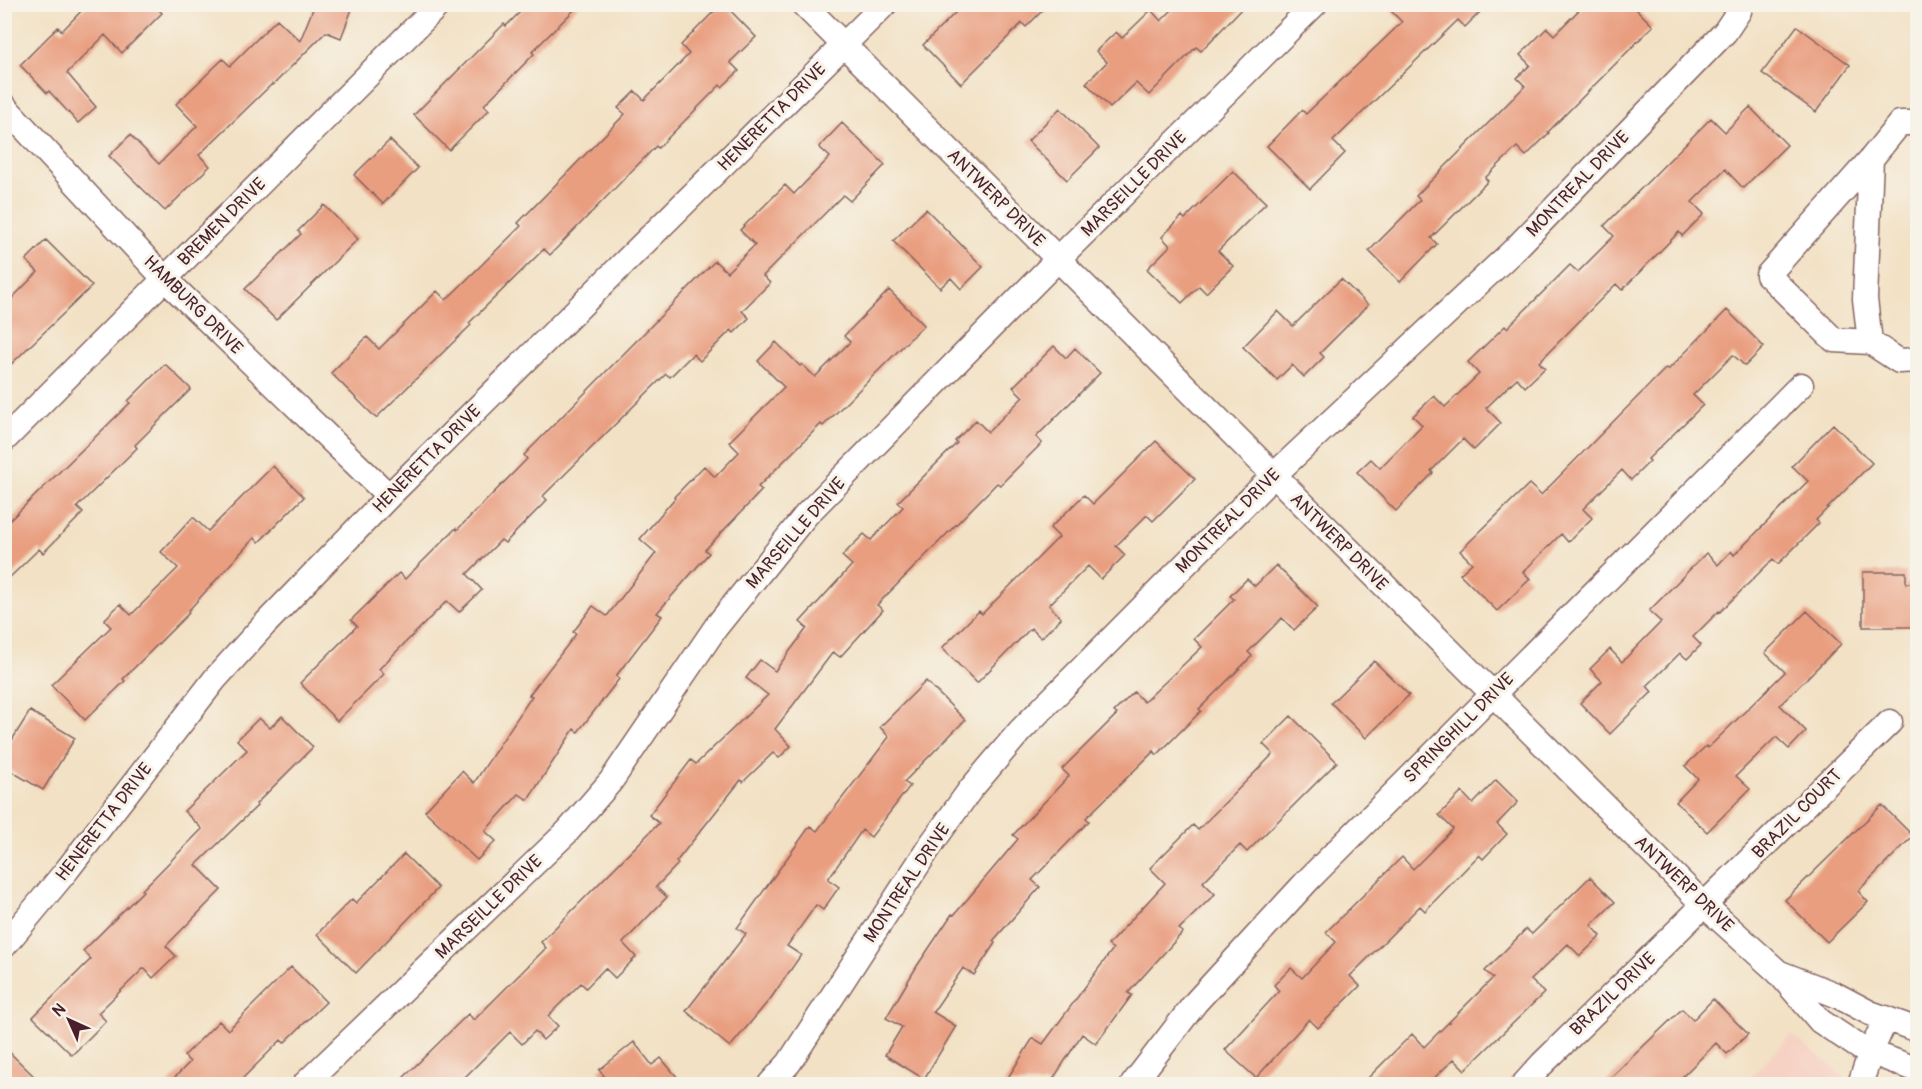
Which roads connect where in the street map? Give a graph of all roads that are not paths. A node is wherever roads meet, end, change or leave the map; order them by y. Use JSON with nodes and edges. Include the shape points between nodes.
{"nodes":[{"id":1,"x":439,"y":4,"type":"edge"},
{"id":2,"x":803,"y":4,"type":"edge"},
{"id":3,"x":885,"y":4,"type":"edge"},
{"id":4,"x":1316,"y":4,"type":"edge"},
{"id":5,"x":1741,"y":4,"type":"edge"},
{"id":6,"x":844,"y":45,"type":"junction"},
{"id":7,"x":4,"y":106,"type":"edge"},
{"id":8,"x":1917,"y":123,"type":"edge"},
{"id":9,"x":1870,"y":159,"type":"junction"},
{"id":10,"x":1058,"y":260,"type":"junction"},
{"id":11,"x":165,"y":279,"type":"junction"},
{"id":12,"x":1870,"y":342,"type":"junction"},
{"id":13,"x":1917,"y":360,"type":"edge"},
{"id":14,"x":1801,"y":385,"type":"dead end"},
{"id":15,"x":4,"y":440,"type":"edge"},
{"id":16,"x":1273,"y":476,"type":"junction"},
{"id":17,"x":389,"y":496,"type":"junction"},
{"id":18,"x":1492,"y":695,"type":"junction"},
{"id":19,"x":1890,"y":722,"type":"dead end"},
{"id":20,"x":1704,"y":905,"type":"junction"},
{"id":21,"x":4,"y":946,"type":"edge"},
{"id":22,"x":1778,"y":972,"type":"junction"},
{"id":23,"x":1886,"y":1018,"type":"junction"},
{"id":24,"x":1917,"y":1030,"type":"edge"},
{"id":25,"x":1870,"y":1052,"type":"junction"},
{"id":26,"x":1917,"y":1070,"type":"edge"},
{"id":27,"x":305,"y":1084,"type":"edge"},
{"id":28,"x":770,"y":1084,"type":"edge"},
{"id":29,"x":1132,"y":1084,"type":"edge"},
{"id":30,"x":1524,"y":1084,"type":"edge"},
{"id":31,"x":1860,"y":1084,"type":"edge"}],
"edges":[{"from":1,"to":11,"type":"street","name":"BREMEN DRIVE"},
{"from":2,"to":6,"type":"street","name":"ANTWERP DRIVE"},
{"from":3,"to":6,"type":"street","name":"HENERETTA DRIVE"},
{"from":4,"to":10,"type":"street","name":"MARSEILLE DRIVE"},
{"from":5,"to":16,"type":"street","name":"MONTREAL DRIVE","via":[[1725,32],[1514,250]]},
{"from":6,"to":10,"type":"street","name":"ANTWERP DRIVE"},
{"from":6,"to":17,"type":"street","name":"HENERETTA DRIVE"},
{"from":7,"to":11,"type":"street","name":"HAMBURG DRIVE"},
{"from":8,"to":9,"type":"street","via":[[1900,123]]},
{"from":9,"to":12,"type":"street","via":[[1865,299]]},
{"from":9,"to":12,"type":"street","via":[[1768,274],[1834,340]]},
{"from":10,"to":16,"type":"street","name":"ANTWERP DRIVE"},
{"from":10,"to":27,"type":"street","name":"MARSEILLE DRIVE","via":[[806,515],[716,627],[611,781],[567,832]]},
{"from":11,"to":15,"type":"street","name":"BREMEN DRIVE"},
{"from":11,"to":17,"type":"street","name":"HAMBURG DRIVE"},
{"from":12,"to":13,"type":"street","via":[[1899,361]]},
{"from":14,"to":18,"type":"street","name":"SPRINGHILL DRIVE"},
{"from":16,"to":18,"type":"street","name":"ANTWERP DRIVE"},
{"from":16,"to":28,"type":"street","name":"MONTREAL DRIVE","via":[[1020,731],[970,790],[789,1063]]},
{"from":17,"to":21,"type":"street","name":"HENERETTA DRIVE","via":[[215,679]]},
{"from":18,"to":20,"type":"street","name":"ANTWERP DRIVE"},
{"from":18,"to":29,"type":"street","name":"SPRINGHILL DRIVE","via":[[1309,879],[1196,1002]]},
{"from":19,"to":20,"type":"street","name":"BRAZIL COURT"},
{"from":20,"to":22,"type":"street","name":"ANTWERP DRIVE"},
{"from":20,"to":30,"type":"street","name":"BRAZIL DRIVE"},
{"from":22,"to":23,"type":"street","name":"ANTWERP DRIVE"},
{"from":22,"to":25,"type":"street","name":"ANTWERP DRIVE","via":[[1820,1021]]},
{"from":23,"to":24,"type":"street","name":"ANTWERP DRIVE"},
{"from":23,"to":25,"type":"street"},
{"from":25,"to":26,"type":"street","name":"ANTWERP DRIVE"},
{"from":25,"to":31,"type":"street"}]}
